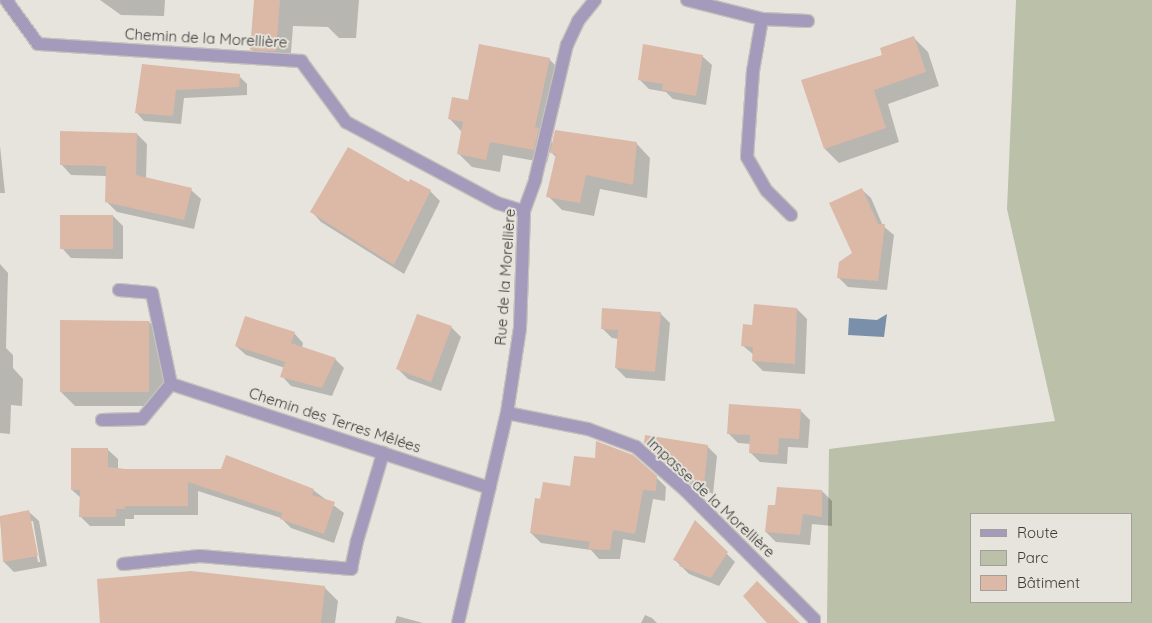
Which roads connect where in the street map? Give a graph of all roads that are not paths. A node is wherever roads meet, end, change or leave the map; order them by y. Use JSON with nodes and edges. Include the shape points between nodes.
{"nodes":[{"id":1,"x":6,"y":0,"type":"edge"},
{"id":2,"x":595,"y":0,"type":"edge"},
{"id":3,"x":687,"y":0,"type":"edge"},
{"id":4,"x":762,"y":19,"type":"junction"},
{"id":5,"x":808,"y":21,"type":"dead end"},
{"id":6,"x":524,"y":211,"type":"junction"},
{"id":7,"x":791,"y":214,"type":"dead end"},
{"id":8,"x":119,"y":290,"type":"dead end"},
{"id":9,"x":171,"y":384,"type":"junction"},
{"id":10,"x":507,"y":413,"type":"junction"},
{"id":11,"x":102,"y":420,"type":"dead end"},
{"id":12,"x":384,"y":453,"type":"junction"},
{"id":13,"x":489,"y":488,"type":"junction"},
{"id":14,"x":122,"y":564,"type":"dead end"},
{"id":15,"x":458,"y":623,"type":"edge"},
{"id":16,"x":814,"y":623,"type":"edge"}],
"edges":[{"from":1,"to":6,"type":"street","name":"Chemin de la Morellière","via":[[38,44],[301,60],[346,122],[497,203]]},
{"from":2,"to":6,"type":"street","name":"Rue de la Morellière","via":[[578,21],[567,45],[535,180]]},
{"from":3,"to":4,"type":"street"},
{"from":4,"to":5,"type":"street"},
{"from":4,"to":7,"type":"street","via":[[753,71],[747,157],[767,191]]},
{"from":6,"to":10,"type":"street","name":"Rue de la Morellière","via":[[520,328]]},
{"from":8,"to":9,"type":"street","via":[[152,293]]},
{"from":9,"to":11,"type":"street","via":[[142,419]]},
{"from":9,"to":12,"type":"street","name":"Chemin des Terres Mêlées"},
{"from":10,"to":13,"type":"street","name":"Rue de la Morellière"},
{"from":10,"to":16,"type":"street","name":"Impasse de la Morellière","via":[[588,429],[636,447],[686,491],[814,619]]},
{"from":12,"to":13,"type":"street","name":"Chemin des Terres Mêlées"},
{"from":12,"to":14,"type":"street","via":[[356,541],[351,569],[200,556]]},
{"from":13,"to":15,"type":"street","name":"Rue de la Morellière"}]}
